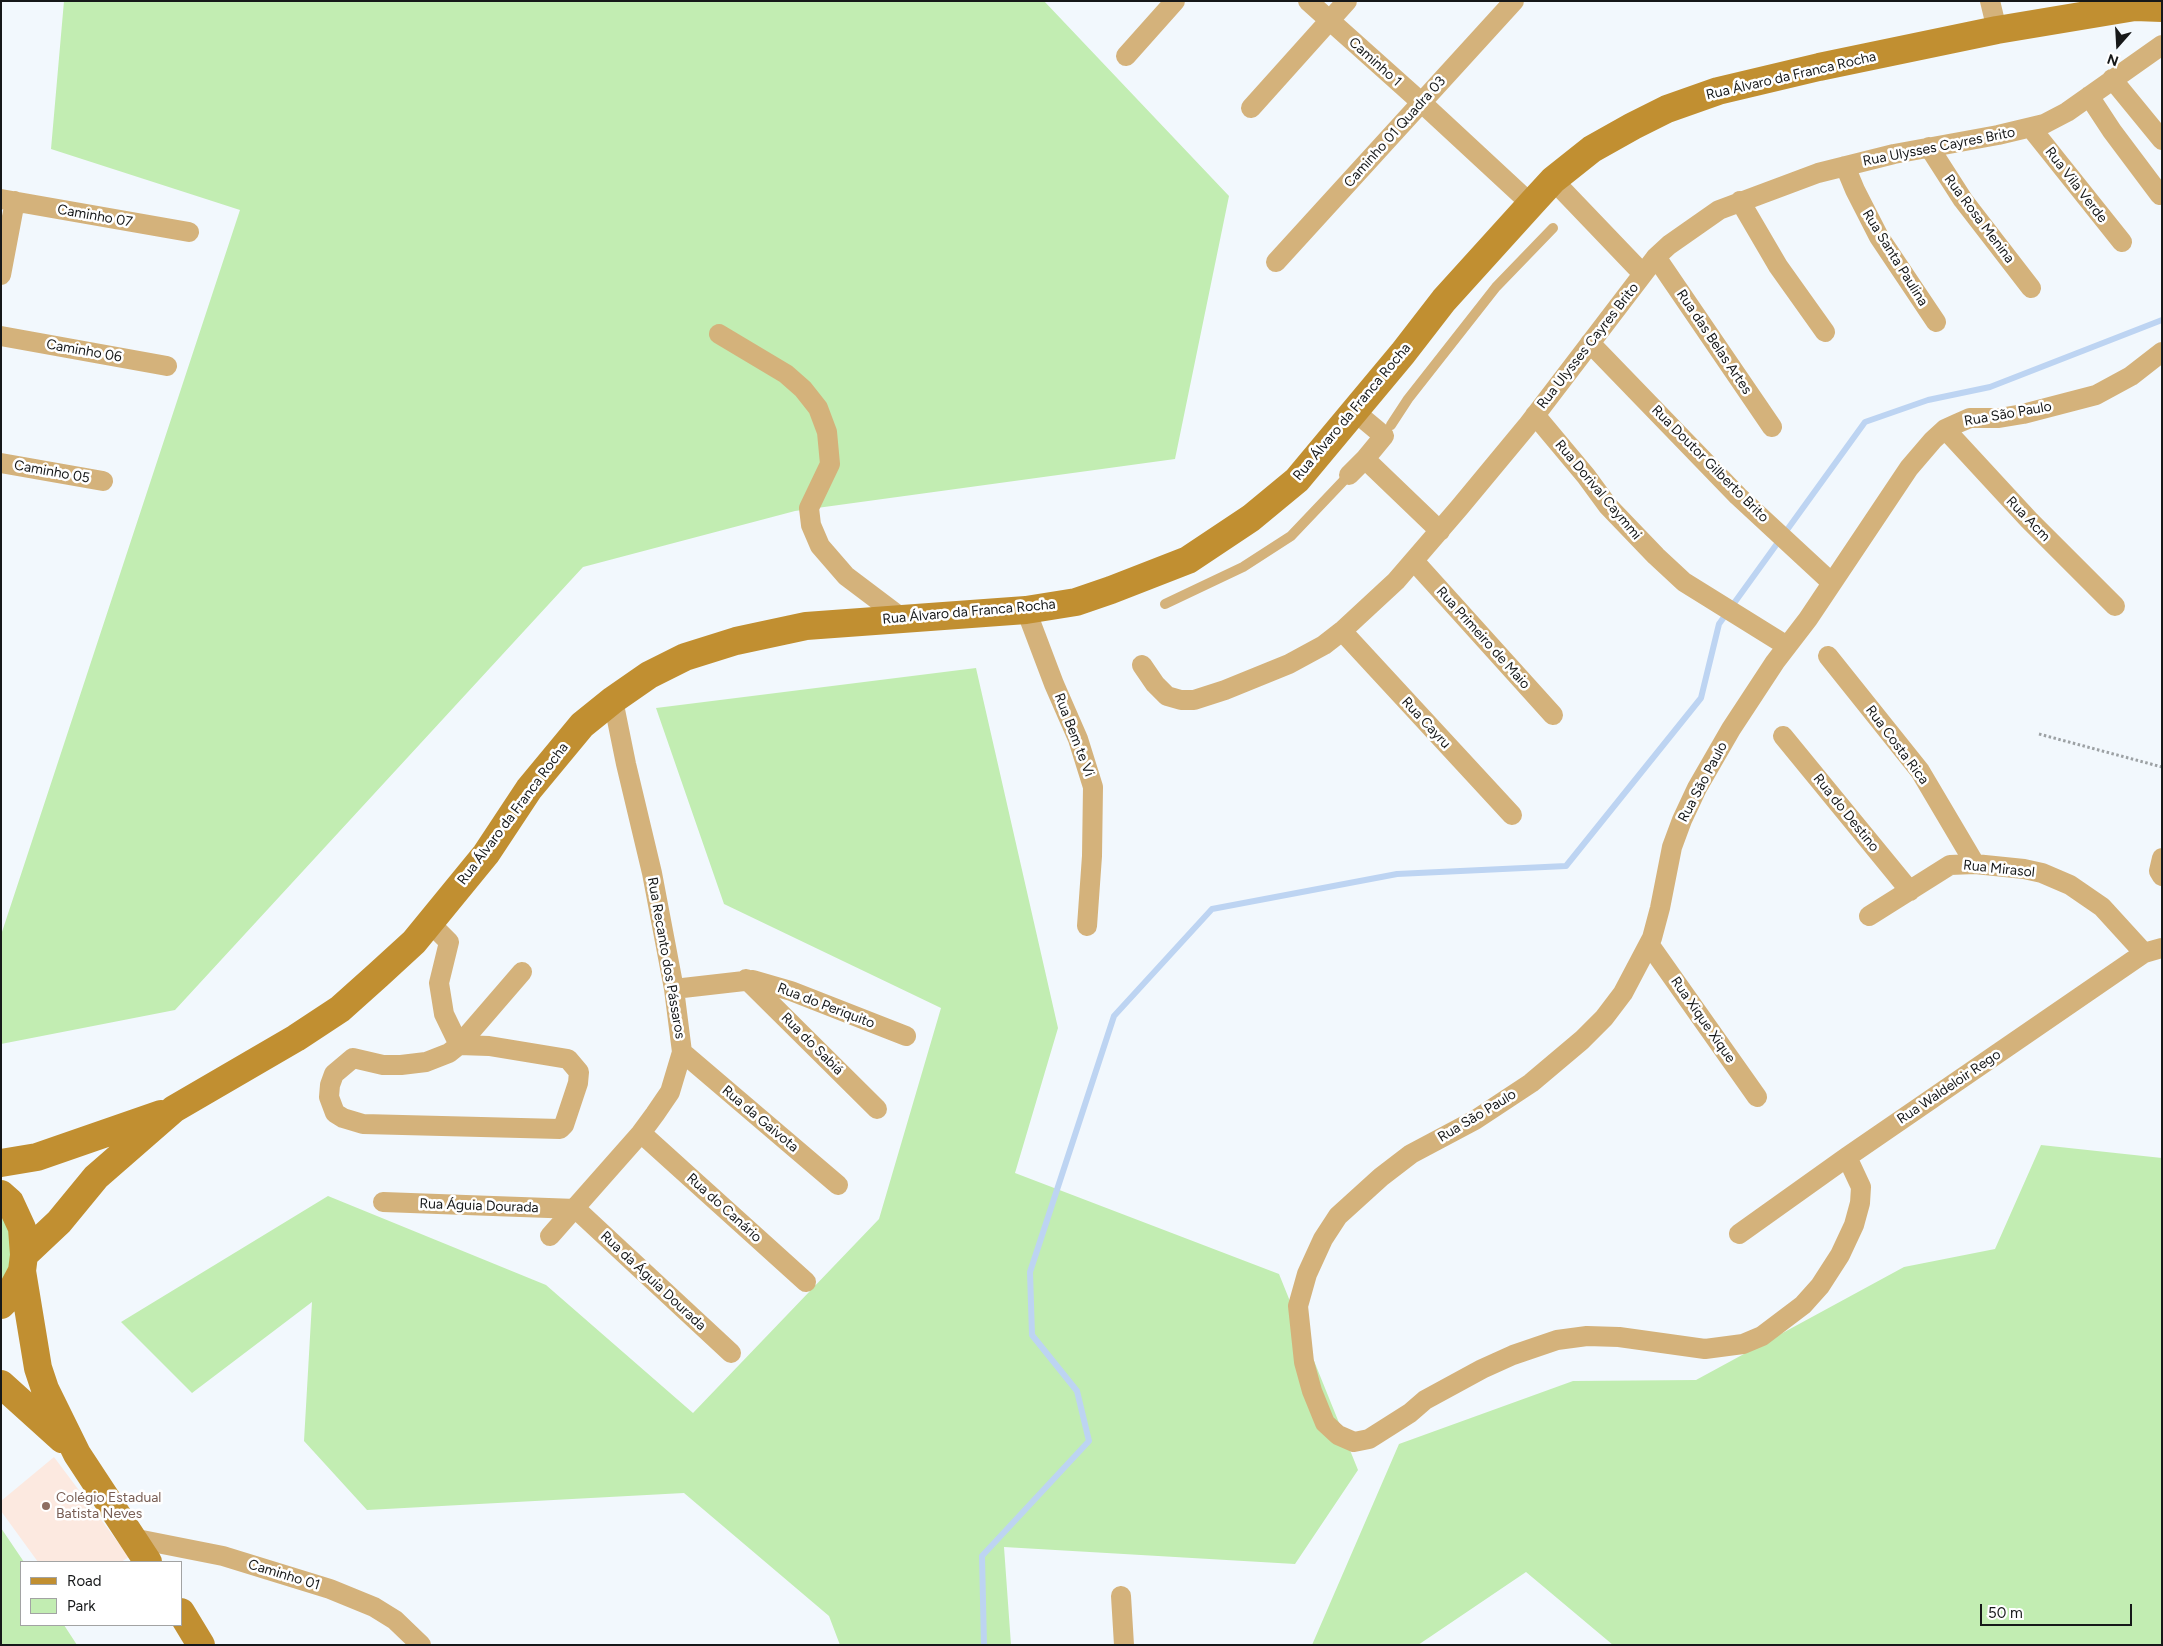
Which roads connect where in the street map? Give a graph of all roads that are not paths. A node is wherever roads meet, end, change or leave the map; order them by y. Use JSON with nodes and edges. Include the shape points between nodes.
{"nodes":[{"id":1,"x":1175,"y":1,"type":"edge"},
{"id":2,"x":1308,"y":1,"type":"edge"},
{"id":3,"x":1347,"y":1,"type":"edge"},
{"id":4,"x":1514,"y":1,"type":"edge"},
{"id":5,"x":1990,"y":1,"type":"edge"},
{"id":6,"x":2139,"y":3,"type":"edge"},
{"id":7,"x":2162,"y":8,"type":"edge"},
{"id":8,"x":1330,"y":21,"type":"junction"},
{"id":9,"x":1997,"y":30,"type":"junction"},
{"id":10,"x":2162,"y":45,"type":"edge"},
{"id":11,"x":1126,"y":56,"type":"dead end"},
{"id":12,"x":2112,"y":79,"type":"junction"},
{"id":13,"x":2089,"y":96,"type":"junction"},
{"id":14,"x":1422,"y":103,"type":"junction"},
{"id":15,"x":1251,"y":108,"type":"dead end"},
{"id":16,"x":2031,"y":128,"type":"junction"},
{"id":17,"x":2162,"y":140,"type":"edge"},
{"id":18,"x":1929,"y":147,"type":"junction"},
{"id":19,"x":1846,"y":166,"type":"junction"},
{"id":20,"x":1553,"y":180,"type":"junction"},
{"id":21,"x":2160,"y":196,"type":"dead end"},
{"id":22,"x":8,"y":200,"type":"edge"},
{"id":23,"x":1740,"y":201,"type":"junction"},
{"id":24,"x":1531,"y":204,"type":"junction"},
{"id":25,"x":1553,"y":228,"type":"dead end"},
{"id":26,"x":189,"y":232,"type":"dead end"},
{"id":27,"x":2122,"y":242,"type":"dead end"},
{"id":28,"x":1656,"y":256,"type":"junction"},
{"id":29,"x":1276,"y":262,"type":"dead end"},
{"id":30,"x":1643,"y":274,"type":"junction"},
{"id":31,"x":1,"y":275,"type":"edge"},
{"id":32,"x":2031,"y":288,"type":"dead end"},
{"id":33,"x":1936,"y":322,"type":"dead end"},
{"id":34,"x":1824,"y":332,"type":"dead end"},
{"id":35,"x":719,"y":334,"type":"dead end"},
{"id":36,"x":1,"y":336,"type":"edge"},
{"id":37,"x":1590,"y":343,"type":"junction"},
{"id":38,"x":2162,"y":352,"type":"edge"},
{"id":39,"x":167,"y":366,"type":"dead end"},
{"id":40,"x":1354,"y":411,"type":"junction"},
{"id":41,"x":1535,"y":415,"type":"junction"},
{"id":42,"x":1772,"y":428,"type":"dead end"},
{"id":43,"x":1944,"y":430,"type":"junction"},
{"id":44,"x":1388,"y":431,"type":"junction"},
{"id":45,"x":1365,"y":459,"type":"junction"},
{"id":46,"x":1,"y":463,"type":"edge"},
{"id":47,"x":1349,"y":475,"type":"joint"},
{"id":48,"x":103,"y":481,"type":"dead end"},
{"id":49,"x":1440,"y":531,"type":"junction"},
{"id":50,"x":1414,"y":561,"type":"junction"},
{"id":51,"x":1832,"y":583,"type":"junction"},
{"id":52,"x":1165,"y":604,"type":"dead end"},
{"id":53,"x":2115,"y":606,"type":"dead end"},
{"id":54,"x":1026,"y":610,"type":"junction"},
{"id":55,"x":903,"y":619,"type":"junction"},
{"id":56,"x":1342,"y":631,"type":"junction"},
{"id":57,"x":1788,"y":646,"type":"junction"},
{"id":58,"x":1828,"y":656,"type":"dead end"},
{"id":59,"x":1142,"y":665,"type":"dead end"},
{"id":60,"x":613,"y":700,"type":"junction"},
{"id":61,"x":1553,"y":715,"type":"dead end"},
{"id":62,"x":1783,"y":736,"type":"dead end"},
{"id":63,"x":1512,"y":815,"type":"dead end"},
{"id":64,"x":2162,"y":858,"type":"edge"},
{"id":65,"x":1975,"y":864,"type":"junction"},
{"id":66,"x":2162,"y":876,"type":"edge"},
{"id":67,"x":1910,"y":891,"type":"junction"},
{"id":68,"x":1869,"y":916,"type":"dead end"},
{"id":69,"x":429,"y":922,"type":"junction"},
{"id":70,"x":1087,"y":926,"type":"dead end"},
{"id":71,"x":1649,"y":944,"type":"junction"},
{"id":72,"x":2153,"y":951,"type":"edge"},
{"id":73,"x":522,"y":972,"type":"dead end"},
{"id":74,"x":746,"y":979,"type":"junction"},
{"id":75,"x":674,"y":989,"type":"junction"},
{"id":76,"x":906,"y":1036,"type":"dead end"},
{"id":77,"x":459,"y":1045,"type":"junction"},
{"id":78,"x":682,"y":1052,"type":"junction"},
{"id":79,"x":1757,"y":1097,"type":"dead end"},
{"id":80,"x":174,"y":1109,"type":"junction"},
{"id":81,"x":877,"y":1109,"type":"dead end"},
{"id":82,"x":641,"y":1133,"type":"junction"},
{"id":83,"x":1847,"y":1157,"type":"junction"},
{"id":84,"x":1,"y":1164,"type":"edge"},
{"id":85,"x":838,"y":1185,"type":"dead end"},
{"id":86,"x":1,"y":1194,"type":"edge"},
{"id":87,"x":383,"y":1202,"type":"dead end"},
{"id":88,"x":576,"y":1209,"type":"junction"},
{"id":89,"x":1739,"y":1234,"type":"dead end"},
{"id":90,"x":550,"y":1236,"type":"dead end"},
{"id":91,"x":23,"y":1263,"type":"junction"},
{"id":92,"x":806,"y":1282,"type":"dead end"},
{"id":93,"x":1,"y":1305,"type":"edge"},
{"id":94,"x":731,"y":1353,"type":"dead end"},
{"id":95,"x":1,"y":1384,"type":"edge"},
{"id":96,"x":77,"y":1454,"type":"junction"},
{"id":97,"x":132,"y":1538,"type":"junction"},
{"id":98,"x":147,"y":1561,"type":"edge"},
{"id":99,"x":1120,"y":1596,"type":"dead end"},
{"id":100,"x":182,"y":1614,"type":"edge"},
{"id":101,"x":201,"y":1645,"type":"edge"},
{"id":102,"x":422,"y":1645,"type":"edge"},
{"id":103,"x":1124,"y":1645,"type":"edge"}],
"edges":[{"from":1,"to":11,"type":"street"},
{"from":2,"to":8,"type":"street","name":"Caminho 1"},
{"from":3,"to":8,"type":"street"},
{"from":4,"to":14,"type":"street","name":"Caminho 01 Quadra 03"},
{"from":5,"to":9,"type":"street"},
{"from":6,"to":7,"type":"main road","name":"Rua Álvaro da Franca Rocha"},
{"from":6,"to":9,"type":"main road","name":"Rua Álvaro da Franca Rocha"},
{"from":8,"to":14,"type":"street","name":"Caminho 1"},
{"from":8,"to":15,"type":"street"},
{"from":9,"to":20,"type":"main road","name":"Rua Álvaro da Franca Rocha","via":[[1718,91],[1667,109],[1633,126],[1592,149]]},
{"from":10,"to":12,"type":"street","name":"Rua Ulysses Cayres Brito"},
{"from":12,"to":13,"type":"street","name":"Rua Ulysses Cayres Brito"},
{"from":12,"to":17,"type":"street"},
{"from":13,"to":16,"type":"street","name":"Rua Ulysses Cayres Brito","via":[[2067,112]]},
{"from":13,"to":21,"type":"street"},
{"from":14,"to":24,"type":"street","name":"Caminho 1"},
{"from":14,"to":29,"type":"street","name":"Caminho 01 Quadra 03"},
{"from":16,"to":18,"type":"street","name":"Rua Ulysses Cayres Brito"},
{"from":16,"to":27,"type":"street","name":"Rua Vila Verde"},
{"from":18,"to":19,"type":"street","name":"Rua Ulysses Cayres Brito"},
{"from":18,"to":32,"type":"street","name":"Rua Rosa Menina","via":[[1962,200]]},
{"from":19,"to":23,"type":"street","name":"Rua Ulysses Cayres Brito"},
{"from":19,"to":33,"type":"street","name":"Rua Santa Paulina","via":[[1879,237]]},
{"from":20,"to":24,"type":"main road","name":"Rua Álvaro da Franca Rocha"},
{"from":20,"to":30,"type":"street"},
{"from":22,"to":26,"type":"street","name":"Caminho 07"},
{"from":22,"to":31,"type":"street"},
{"from":23,"to":28,"type":"street","name":"Rua Ulysses Cayres Brito","via":[[1719,210]]},
{"from":23,"to":34,"type":"street","via":[[1778,266]]},
{"from":24,"to":40,"type":"main road","name":"Rua Álvaro da Franca Rocha","via":[[1444,300]]},
{"from":25,"to":44,"type":"lane","via":[[1496,286],[1408,399]]},
{"from":28,"to":30,"type":"street","name":"Rua Ulysses Cayres Brito"},
{"from":28,"to":42,"type":"street","name":"Rua das Belas Artes"},
{"from":30,"to":37,"type":"street","name":"Rua Ulysses Cayres Brito"},
{"from":35,"to":55,"type":"street","via":[[786,374],[818,408],[828,432],[830,464],[809,508],[811,524],[820,546],[846,576]]},
{"from":36,"to":39,"type":"street","name":"Caminho 06"},
{"from":37,"to":41,"type":"street","name":"Rua Ulysses Cayres Brito"},
{"from":37,"to":51,"type":"street","name":"Rua Doutor Gilberto Brito","via":[[1738,496]]},
{"from":38,"to":43,"type":"street","name":"Rua São Paulo","via":[[2131,376],[2096,395],[2023,414],[1970,418]]},
{"from":40,"to":44,"type":"street"},
{"from":40,"to":54,"type":"main road","name":"Rua Álvaro da Franca Rocha","via":[[1297,480],[1251,518],[1188,560],[1076,602]]},
{"from":41,"to":49,"type":"street","name":"Rua Ulysses Cayres Brito"},
{"from":41,"to":57,"type":"street","name":"Rua Dorival Caymmi","via":[[1608,506],[1684,582]]},
{"from":43,"to":51,"type":"street","name":"Rua São Paulo","via":[[1909,468]]},
{"from":43,"to":53,"type":"street","name":"Rua Acm"},
{"from":44,"to":45,"type":"street"},
{"from":45,"to":47,"type":"street"},
{"from":45,"to":49,"type":"street"},
{"from":46,"to":48,"type":"street","name":"Caminho 05"},
{"from":47,"to":52,"type":"lane","via":[[1291,536],[1243,566]]},
{"from":49,"to":50,"type":"street","name":"Rua Ulysses Cayres Brito"},
{"from":50,"to":56,"type":"street","name":"Rua Ulysses Cayres Brito"},
{"from":50,"to":61,"type":"street","name":"Rua Primeiro de Maio"},
{"from":51,"to":57,"type":"street","name":"Rua São Paulo"},
{"from":54,"to":55,"type":"main road","name":"Rua Álvaro da Franca Rocha"},
{"from":54,"to":70,"type":"street","name":"Rua Bem te Vi","via":[[1078,739],[1093,787]]},
{"from":55,"to":60,"type":"main road","name":"Rua Álvaro da Franca Rocha","via":[[806,626],[736,641],[685,657]]},
{"from":56,"to":59,"type":"street","name":"Rua Ulysses Cayres Brito","via":[[1289,664],[1194,700],[1168,696]]},
{"from":56,"to":63,"type":"street","name":"Rua Cayru"},
{"from":57,"to":71,"type":"street","name":"Rua São Paulo","via":[[1732,729],[1685,812],[1672,846]]},
{"from":58,"to":65,"type":"street","name":"Rua Costa Rica","via":[[1920,771]]},
{"from":60,"to":69,"type":"main road","name":"Rua Álvaro da Franca Rocha","via":[[582,726],[557,754],[529,789],[486,854]]},
{"from":60,"to":75,"type":"street","name":"Rua Recanto dos Pássaros"},
{"from":62,"to":67,"type":"street","name":"Rua do Destino"},
{"from":64,"to":66,"type":"street","via":[[2159,870]]},
{"from":65,"to":67,"type":"street","name":"Rua Mirasol","via":[[1950,865]]},
{"from":65,"to":72,"type":"street","name":"Rua Mirasol","via":[[2024,869],[2070,885],[2102,906]]},
{"from":67,"to":68,"type":"street","name":"Rua Mirasol"},
{"from":69,"to":77,"type":"street","via":[[449,942],[439,982],[444,1014]]},
{"from":69,"to":80,"type":"main road","name":"Rua Álvaro da Franca Rocha","via":[[414,942],[340,1008],[296,1038]]},
{"from":71,"to":79,"type":"street","name":"Rua Xique Xique"},
{"from":71,"to":83,"type":"street","name":"Rua São Paulo","via":[[1623,993],[1582,1040],[1531,1083],[1475,1120],[1410,1154],[1338,1216],[1311,1266],[1298,1306],[1304,1362],[1325,1423],[1338,1435],[1354,1442],[1369,1439],[1425,1400],[1482,1368],[1557,1340],[1588,1336],[1620,1337],[1705,1350],[1744,1344],[1762,1336],[1803,1305],[1820,1286],[1851,1232],[1861,1187]]},
{"from":72,"to":83,"type":"street","name":"Rua Waldeloir Rego"},
{"from":73,"to":77,"type":"street"},
{"from":74,"to":75,"type":"street","name":"Rua do Periquito"},
{"from":74,"to":76,"type":"street","name":"Rua do Periquito","via":[[766,982]]},
{"from":74,"to":81,"type":"street","name":"Rua do Sabiá"},
{"from":75,"to":78,"type":"street","name":"Rua Recanto dos Pássaros"},
{"from":77,"to":77,"type":"street","via":[[438,1058],[415,1064],[383,1064],[353,1058],[334,1074],[330,1085],[329,1097],[335,1112],[363,1124],[560,1129],[564,1125],[579,1072],[568,1059],[489,1046]]},
{"from":78,"to":82,"type":"street","name":"Rua Recanto dos Pássaros","via":[[670,1092]]},
{"from":78,"to":85,"type":"street","name":"Rua da Gaivota"},
{"from":80,"to":84,"type":"main road","name":"Rua Álvaro da Franca Rocha","via":[[37,1157]]},
{"from":80,"to":91,"type":"main road","name":"Rua Álvaro da Franca Rocha","via":[[96,1176]]},
{"from":82,"to":88,"type":"street","name":"Rua Recanto dos Pássaros"},
{"from":82,"to":92,"type":"street","name":"Rua do Canário"},
{"from":83,"to":89,"type":"street","name":"Rua Waldeloir Rego"},
{"from":86,"to":91,"type":"main road","via":[[10,1202],[22,1228]]},
{"from":87,"to":88,"type":"street","name":"Rua Águia Dourada"},
{"from":88,"to":90,"type":"street","name":"Rua Recanto dos Pássaros"},
{"from":88,"to":94,"type":"street","name":"Rua da Águia Dourada"},
{"from":91,"to":93,"type":"main road","via":[[7,1299]]},
{"from":91,"to":96,"type":"main road","via":[[38,1368]]},
{"from":95,"to":96,"type":"main road"},
{"from":96,"to":97,"type":"main road"},
{"from":97,"to":98,"type":"main road"},
{"from":97,"to":102,"type":"street","name":"Caminho 01","via":[[223,1556],[330,1589],[381,1611]]},
{"from":99,"to":103,"type":"street"},
{"from":100,"to":101,"type":"main road"}]}
